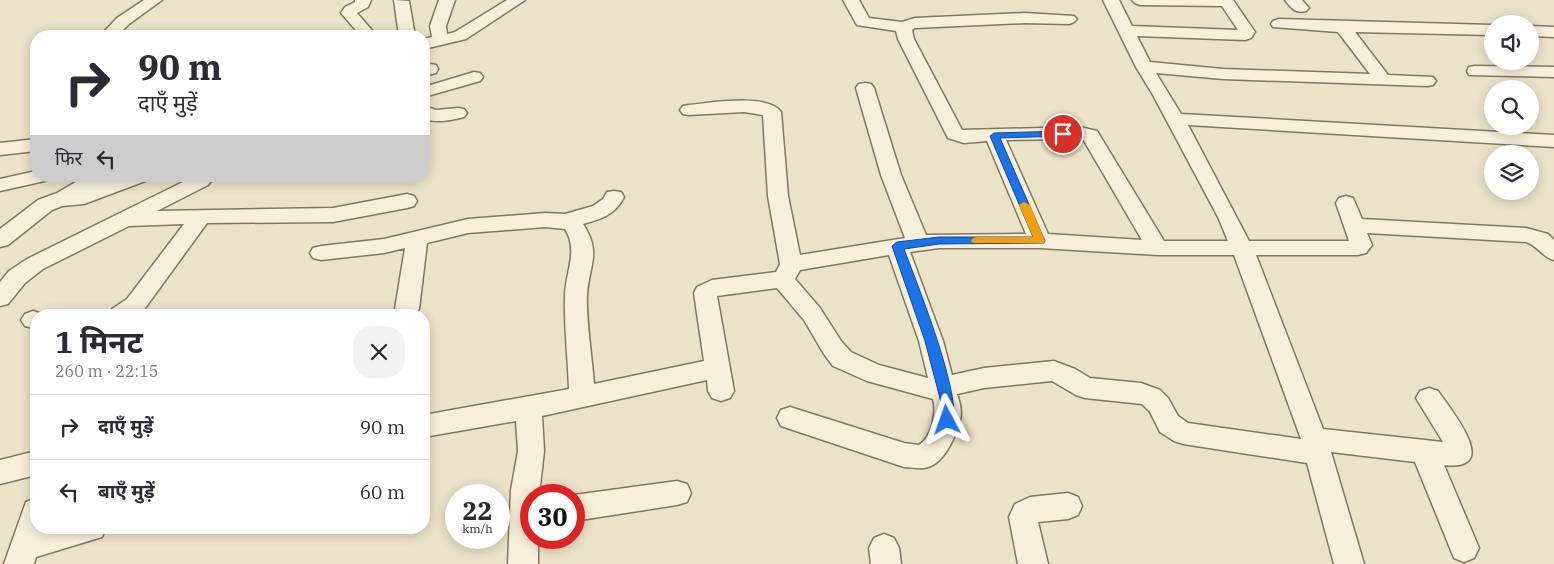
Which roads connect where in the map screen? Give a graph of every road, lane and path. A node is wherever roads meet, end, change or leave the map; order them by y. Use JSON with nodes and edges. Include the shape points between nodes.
{"nodes":[{"id":1,"x":154,"y":0,"type":"edge"},
{"id":2,"x":363,"y":0,"type":"edge"},
{"id":3,"x":447,"y":0,"type":"edge"},
{"id":4,"x":517,"y":0,"type":"edge"},
{"id":5,"x":851,"y":0,"type":"edge"},
{"id":6,"x":1021,"y":0,"type":"edge"},
{"id":7,"x":1111,"y":0,"type":"edge"},
{"id":8,"x":1140,"y":0,"type":"edge"},
{"id":9,"x":401,"y":1,"type":"dead end"},
{"id":10,"x":1225,"y":1,"type":"edge"},
{"id":11,"x":1025,"y":18,"type":"junction"},
{"id":12,"x":1069,"y":19,"type":"dead end"},
{"id":13,"x":1279,"y":24,"type":"dead end"},
{"id":14,"x":906,"y":27,"type":"junction"},
{"id":15,"x":1343,"y":27,"type":"junction"},
{"id":16,"x":113,"y":30,"type":"edge"},
{"id":17,"x":364,"y":30,"type":"edge"},
{"id":18,"x":406,"y":30,"type":"edge"},
{"id":19,"x":1484,"y":30,"type":"edge"},
{"id":20,"x":1126,"y":31,"type":"junction"},
{"id":21,"x":1539,"y":31,"type":"edge"},
{"id":22,"x":1554,"y":32,"type":"edge"},
{"id":23,"x":440,"y":41,"type":"junction"},
{"id":24,"x":430,"y":43,"type":"edge"},
{"id":25,"x":1144,"y":67,"type":"junction"},
{"id":26,"x":1475,"y":71,"type":"dead end"},
{"id":27,"x":1554,"y":72,"type":"edge"},
{"id":28,"x":474,"y":77,"type":"dead end"},
{"id":29,"x":1383,"y":80,"type":"junction"},
{"id":30,"x":1427,"y":81,"type":"dead end"},
{"id":31,"x":865,"y":88,"type":"dead end"},
{"id":32,"x":430,"y":90,"type":"edge"},
{"id":33,"x":689,"y":110,"type":"dead end"},
{"id":34,"x":458,"y":113,"type":"dead end"},
{"id":35,"x":430,"y":114,"type":"edge"},
{"id":36,"x":1175,"y":119,"type":"junction"},
{"id":37,"x":994,"y":136,"type":"junction"},
{"id":38,"x":1554,"y":141,"type":"edge"},
{"id":39,"x":30,"y":146,"type":"edge"},
{"id":40,"x":0,"y":150,"type":"edge"},
{"id":41,"x":30,"y":179,"type":"edge"},
{"id":42,"x":50,"y":182,"type":"edge"},
{"id":43,"x":90,"y":182,"type":"edge"},
{"id":44,"x":124,"y":182,"type":"edge"},
{"id":45,"x":199,"y":182,"type":"edge"},
{"id":46,"x":0,"y":185,"type":"edge"},
{"id":47,"x":614,"y":197,"type":"dead end"},
{"id":48,"x":407,"y":201,"type":"dead end"},
{"id":49,"x":55,"y":202,"type":"junction"},
{"id":50,"x":1346,"y":203,"type":"dead end"},
{"id":51,"x":200,"y":218,"type":"junction"},
{"id":52,"x":127,"y":219,"type":"junction"},
{"id":53,"x":566,"y":221,"type":"junction"},
{"id":54,"x":1354,"y":225,"type":"junction"},
{"id":55,"x":417,"y":238,"type":"junction"},
{"id":56,"x":0,"y":240,"type":"edge"},
{"id":57,"x":1040,"y":241,"type":"junction"},
{"id":58,"x":908,"y":244,"type":"junction"},
{"id":59,"x":1158,"y":248,"type":"junction"},
{"id":60,"x":1242,"y":249,"type":"junction"},
{"id":61,"x":321,"y":253,"type":"dead end"},
{"id":62,"x":1554,"y":253,"type":"edge"},
{"id":63,"x":786,"y":272,"type":"junction"},
{"id":64,"x":0,"y":298,"type":"edge"},
{"id":65,"x":129,"y":309,"type":"edge"},
{"id":66,"x":407,"y":309,"type":"dead end"},
{"id":67,"x":943,"y":389,"type":"junction"},
{"id":68,"x":582,"y":396,"type":"junction"},
{"id":69,"x":1428,"y":398,"type":"dead end"},
{"id":70,"x":528,"y":408,"type":"junction"},
{"id":71,"x":790,"y":418,"type":"dead end"},
{"id":72,"x":430,"y":425,"type":"edge"},
{"id":73,"x":1316,"y":446,"type":"junction"},
{"id":74,"x":1425,"y":452,"type":"junction"},
{"id":75,"x":30,"y":464,"type":"edge"},
{"id":76,"x":0,"y":472,"type":"edge"},
{"id":77,"x":529,"y":484,"type":"edge"},
{"id":78,"x":677,"y":493,"type":"dead end"},
{"id":79,"x":585,"y":506,"type":"edge"},
{"id":80,"x":1068,"y":506,"type":"dead end"},
{"id":81,"x":30,"y":530,"type":"edge"},
{"id":82,"x":76,"y":534,"type":"edge"},
{"id":83,"x":1464,"y":548,"type":"dead end"},
{"id":84,"x":524,"y":549,"type":"edge"},
{"id":85,"x":22,"y":555,"type":"edge"},
{"id":86,"x":523,"y":564,"type":"edge"},
{"id":87,"x":1032,"y":564,"type":"edge"},
{"id":88,"x":1349,"y":564,"type":"edge"}],
"edges":[{"from":1,"to":16,"type":"street","via":[[122,20]]},
{"from":2,"to":17,"type":"street","via":[[363,4],[349,13]]},
{"from":3,"to":23,"type":"street","via":[[438,26]]},
{"from":4,"to":23,"type":"street","via":[[467,33]]},
{"from":5,"to":14,"type":"street","via":[[862,22]]},
{"from":6,"to":11,"type":"street"},
{"from":7,"to":20,"type":"street"},
{"from":8,"to":10,"type":"street"},
{"from":9,"to":18,"type":"street"},
{"from":10,"to":20,"type":"street","via":[[1247,32],[1245,35]]},
{"from":11,"to":12,"type":"street"},
{"from":11,"to":14,"type":"street","via":[[915,23]]},
{"from":13,"to":15,"type":"street"},
{"from":14,"to":37,"type":"street","via":[[906,39],[955,134],[964,137]]},
{"from":15,"to":19,"type":"street"},
{"from":15,"to":29,"type":"street"},
{"from":20,"to":25,"type":"street"},
{"from":21,"to":22,"type":"street"},
{"from":23,"to":24,"type":"street"},
{"from":25,"to":29,"type":"street","via":[[1223,74]]},
{"from":25,"to":36,"type":"street"},
{"from":26,"to":27,"type":"street"},
{"from":28,"to":32,"type":"street"},
{"from":29,"to":30,"type":"street"},
{"from":31,"to":58,"type":"street"},
{"from":33,"to":63,"type":"street","via":[[753,107],[772,112]]},
{"from":34,"to":35,"type":"street"},
{"from":36,"to":38,"type":"street"},
{"from":36,"to":60,"type":"street"},
{"from":37,"to":57,"type":"street"},
{"from":37,"to":59,"type":"street","via":[[1080,133],[1090,136]]},
{"from":39,"to":40,"type":"street"},
{"from":41,"to":46,"type":"street"},
{"from":42,"to":49,"type":"street"},
{"from":43,"to":49,"type":"street"},
{"from":44,"to":49,"type":"street","via":[[77,199]]},
{"from":45,"to":52,"type":"street"},
{"from":47,"to":53,"type":"street","via":[[612,204],[605,209]]},
{"from":48,"to":51,"type":"street","via":[[333,215]]},
{"from":49,"to":56,"type":"street"},
{"from":50,"to":54,"type":"street"},
{"from":51,"to":52,"type":"street"},
{"from":51,"to":65,"type":"street"},
{"from":52,"to":64,"type":"street","via":[[24,271]]},
{"from":53,"to":55,"type":"street","via":[[468,226]]},
{"from":53,"to":68,"type":"street","via":[[578,231],[583,254],[576,296]]},
{"from":54,"to":60,"type":"street","via":[[1361,245],[1358,248]]},
{"from":54,"to":62,"type":"street","via":[[1526,235],[1540,239]]},
{"from":55,"to":61,"type":"street","via":[[384,246]]},
{"from":55,"to":66,"type":"street"},
{"from":57,"to":58,"type":"street"},
{"from":57,"to":59,"type":"street"},
{"from":58,"to":63,"type":"street"},
{"from":58,"to":67,"type":"street"},
{"from":59,"to":60,"type":"street"},
{"from":60,"to":73,"type":"street"},
{"from":63,"to":67,"type":"street","via":[[832,349],[848,363]]},
{"from":63,"to":68,"type":"street","via":[[712,288],[705,293],[719,380]]},
{"from":67,"to":71,"type":"street","via":[[947,420],[934,449],[923,457],[904,455]]},
{"from":67,"to":73,"type":"street","via":[[984,378],[1054,371],[1084,388],[1141,393],[1151,397],[1169,424],[1183,433]]},
{"from":68,"to":70,"type":"street"},
{"from":69,"to":74,"type":"street","via":[[1459,452],[1455,455]]},
{"from":70,"to":72,"type":"street"},
{"from":70,"to":77,"type":"street"},
{"from":73,"to":74,"type":"street"},
{"from":73,"to":88,"type":"street"},
{"from":74,"to":83,"type":"street"},
{"from":75,"to":76,"type":"street"},
{"from":78,"to":79,"type":"street"},
{"from":80,"to":87,"type":"street","via":[[1025,513],[1023,517]]},
{"from":81,"to":85,"type":"street"},
{"from":82,"to":85,"type":"street"},
{"from":84,"to":86,"type":"street"}]}
